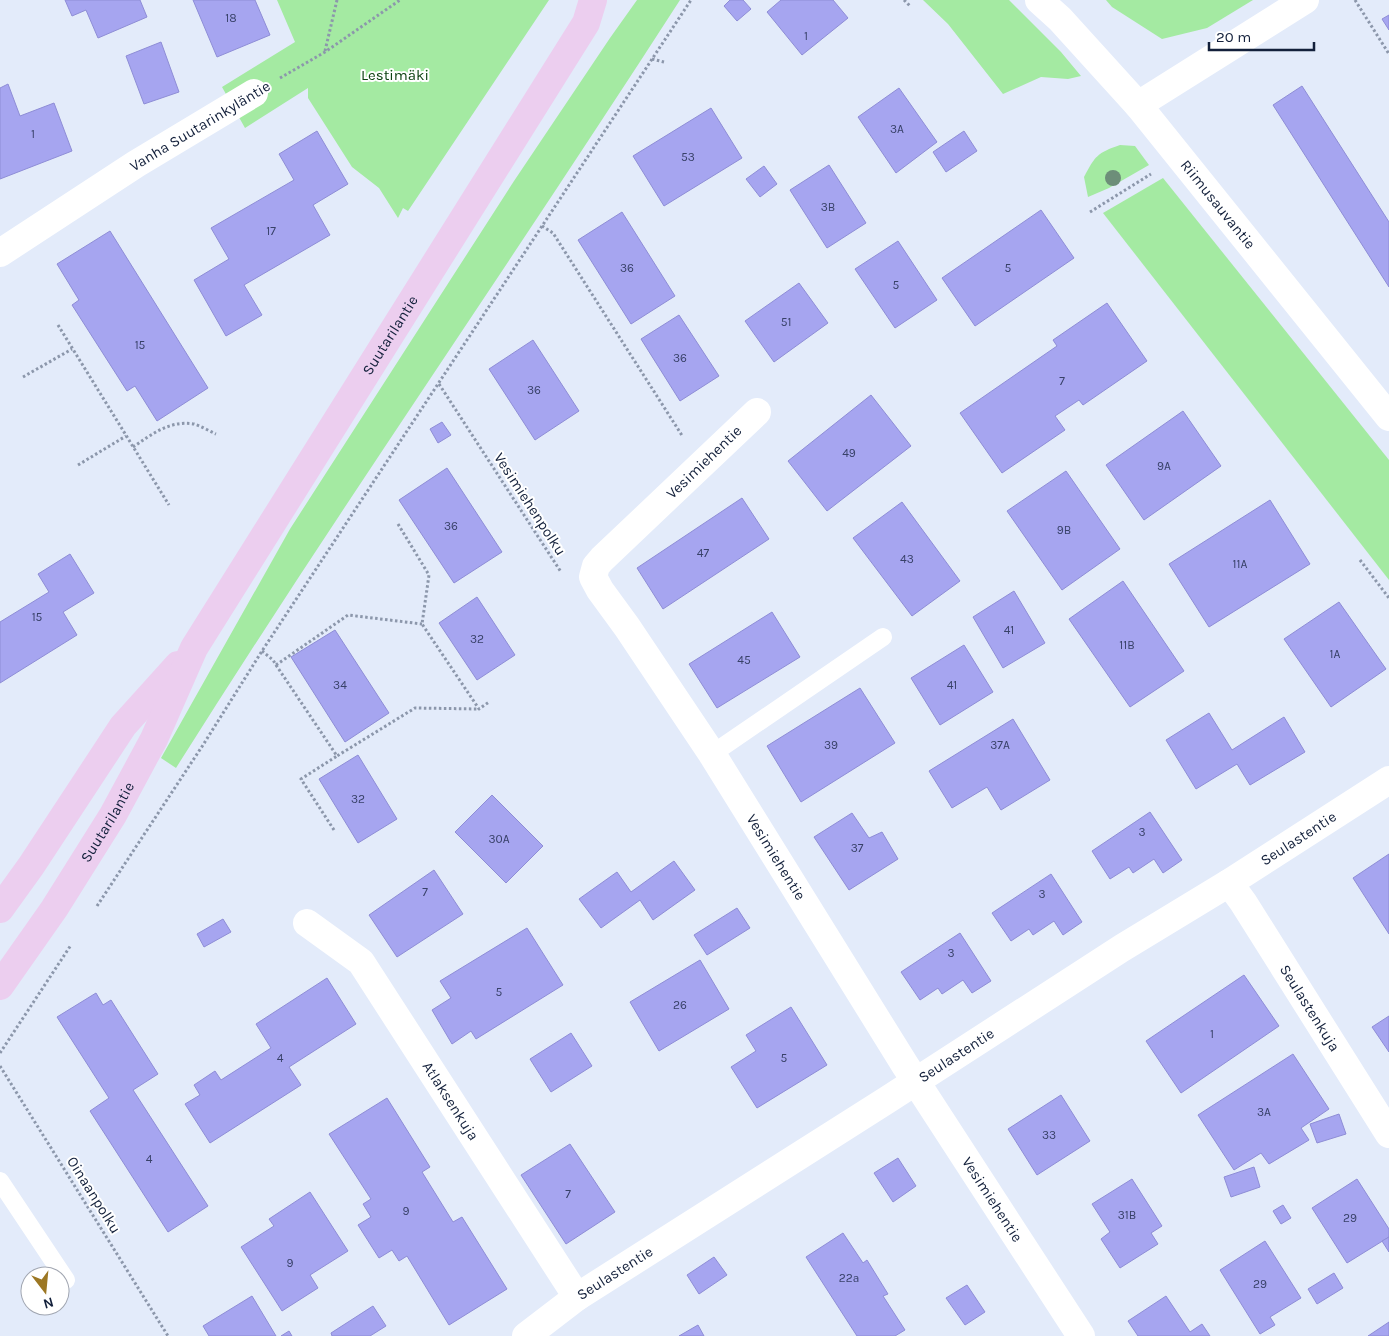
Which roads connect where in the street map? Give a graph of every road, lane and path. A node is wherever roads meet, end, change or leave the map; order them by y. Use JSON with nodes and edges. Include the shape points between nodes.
{"nodes":[{"id":1,"x":337,"y":0,"type":"edge"},
{"id":2,"x":400,"y":0,"type":"edge"},
{"id":3,"x":613,"y":0,"type":"edge"},
{"id":4,"x":691,"y":0,"type":"edge"},
{"id":5,"x":904,"y":0,"type":"edge"},
{"id":6,"x":1039,"y":0,"type":"edge"},
{"id":7,"x":1305,"y":0,"type":"edge"},
{"id":8,"x":1355,"y":0,"type":"edge"},
{"id":9,"x":911,"y":7,"type":"dead end"},
{"id":10,"x":590,"y":12,"type":"edge"},
{"id":11,"x":324,"y":52,"type":"junction"},
{"id":12,"x":1389,"y":54,"type":"edge"},
{"id":13,"x":652,"y":59,"type":"junction"},
{"id":14,"x":664,"y":62,"type":"dead end"},
{"id":15,"x":254,"y":93,"type":"joint"},
{"id":16,"x":1138,"y":104,"type":"junction"},
{"id":17,"x":1154,"y":172,"type":"dead end"},
{"id":18,"x":1090,"y":212,"type":"dead end"},
{"id":19,"x":542,"y":226,"type":"junction"},
{"id":20,"x":0,"y":252,"type":"edge"},
{"id":21,"x":58,"y":325,"type":"dead end"},
{"id":22,"x":72,"y":349,"type":"junction"},
{"id":23,"x":23,"y":377,"type":"dead end"},
{"id":24,"x":439,"y":384,"type":"junction"},
{"id":25,"x":757,"y":412,"type":"dead end"},
{"id":26,"x":1389,"y":418,"type":"edge"},
{"id":27,"x":216,"y":434,"type":"dead end"},
{"id":28,"x":126,"y":436,"type":"junction"},
{"id":29,"x":133,"y":447,"type":"junction"},
{"id":30,"x":78,"y":465,"type":"dead end"},
{"id":31,"x":701,"y":465,"type":"junction"},
{"id":32,"x":169,"y":505,"type":"dead end"},
{"id":33,"x":398,"y":524,"type":"dead end"},
{"id":34,"x":1360,"y":560,"type":"dead end"},
{"id":35,"x":565,"y":578,"type":"dead end"},
{"id":36,"x":1389,"y":598,"type":"edge"},
{"id":37,"x":422,"y":624,"type":"junction"},
{"id":38,"x":883,"y":637,"type":"dead end"},
{"id":39,"x":194,"y":648,"type":"junction"},
{"id":40,"x":262,"y":651,"type":"junction"},
{"id":41,"x":276,"y":665,"type":"junction"},
{"id":42,"x":490,"y":702,"type":"dead end"},
{"id":43,"x":479,"y":709,"type":"junction"},
{"id":44,"x":712,"y":754,"type":"junction"},
{"id":45,"x":337,"y":756,"type":"junction"},
{"id":46,"x":1389,"y":780,"type":"edge"},
{"id":47,"x":334,"y":830,"type":"dead end"},
{"id":48,"x":1229,"y":883,"type":"junction"},
{"id":49,"x":0,"y":910,"type":"edge"},
{"id":50,"x":93,"y":911,"type":"dead end"},
{"id":51,"x":307,"y":922,"type":"dead end"},
{"id":52,"x":71,"y":944,"type":"dead end"},
{"id":53,"x":0,"y":986,"type":"edge"},
{"id":54,"x":0,"y":1053,"type":"edge"},
{"id":55,"x":0,"y":1066,"type":"edge"},
{"id":56,"x":917,"y":1082,"type":"junction"},
{"id":57,"x":1389,"y":1134,"type":"edge"},
{"id":58,"x":0,"y":1181,"type":"edge"},
{"id":59,"x":57,"y":1266,"type":"edge"},
{"id":60,"x":577,"y":1297,"type":"junction"},
{"id":61,"x":168,"y":1336,"type":"edge"},
{"id":62,"x":526,"y":1336,"type":"edge"},
{"id":63,"x":1081,"y":1336,"type":"edge"}],
"edges":[{"from":1,"to":11,"type":"path"},
{"from":2,"to":11,"type":"path","name":"Vanha Suutarinkyläntie"},
{"from":3,"to":10,"type":"main road","name":"Suutarilantie"},
{"from":4,"to":13,"type":"path"},
{"from":5,"to":9,"type":"path"},
{"from":6,"to":16,"type":"street","name":"Riimusauvantie"},
{"from":7,"to":16,"type":"street"},
{"from":8,"to":12,"type":"path"},
{"from":10,"to":39,"type":"main road","name":"Suutarilantie"},
{"from":11,"to":15,"type":"path","name":"Vanha Suutarinkyläntie"},
{"from":13,"to":14,"type":"path"},
{"from":13,"to":19,"type":"path"},
{"from":15,"to":20,"type":"street","name":"Vanha Suutarinkyläntie"},
{"from":16,"to":26,"type":"street","name":"Riimusauvantie"},
{"from":17,"to":18,"type":"path"},
{"from":19,"to":24,"type":"path"},
{"from":19,"to":31,"type":"path","via":[[553,233]]},
{"from":21,"to":22,"type":"path"},
{"from":22,"to":23,"type":"path"},
{"from":22,"to":28,"type":"path"},
{"from":24,"to":35,"type":"path","name":"Vesimiehenpolku"},
{"from":24,"to":40,"type":"path"},
{"from":25,"to":31,"type":"street","name":"Vesimiehentie"},
{"from":27,"to":29,"type":"path","via":[[194,424],[172,424]]},
{"from":28,"to":29,"type":"path"},
{"from":28,"to":30,"type":"path"},
{"from":29,"to":32,"type":"path"},
{"from":31,"to":44,"type":"street","name":"Vesimiehentie","via":[[602,559],[593,577]]},
{"from":33,"to":37,"type":"path","via":[[429,575]]},
{"from":34,"to":36,"type":"path"},
{"from":37,"to":41,"type":"path","via":[[348,616]]},
{"from":37,"to":43,"type":"path"},
{"from":38,"to":44,"type":"lane"},
{"from":39,"to":49,"type":"main road","name":"Suutarilantie","via":[[123,726]]},
{"from":39,"to":53,"type":"main road","name":"Suutarilantie","via":[[154,739],[113,815],[54,909]]},
{"from":40,"to":41,"type":"path"},
{"from":40,"to":50,"type":"path"},
{"from":41,"to":45,"type":"path"},
{"from":42,"to":43,"type":"path"},
{"from":43,"to":45,"type":"path","via":[[415,708]]},
{"from":44,"to":56,"type":"street","name":"Vesimiehentie"},
{"from":45,"to":47,"type":"path","via":[[301,780]]},
{"from":46,"to":48,"type":"street","name":"Seulastentie"},
{"from":48,"to":56,"type":"street","name":"Seulastentie","via":[[1122,948]]},
{"from":48,"to":57,"type":"street","name":"Seulastenkuja"},
{"from":51,"to":60,"type":"street","name":"Atlaksenkuja","via":[[361,962]]},
{"from":52,"to":54,"type":"path"},
{"from":55,"to":61,"type":"path","name":"Oinaanpolku"},
{"from":56,"to":60,"type":"street","name":"Seulastentie"},
{"from":56,"to":63,"type":"street","name":"Vesimiehentie"},
{"from":58,"to":59,"type":"lane"},
{"from":60,"to":62,"type":"street","name":"Seulastentie"}]}
